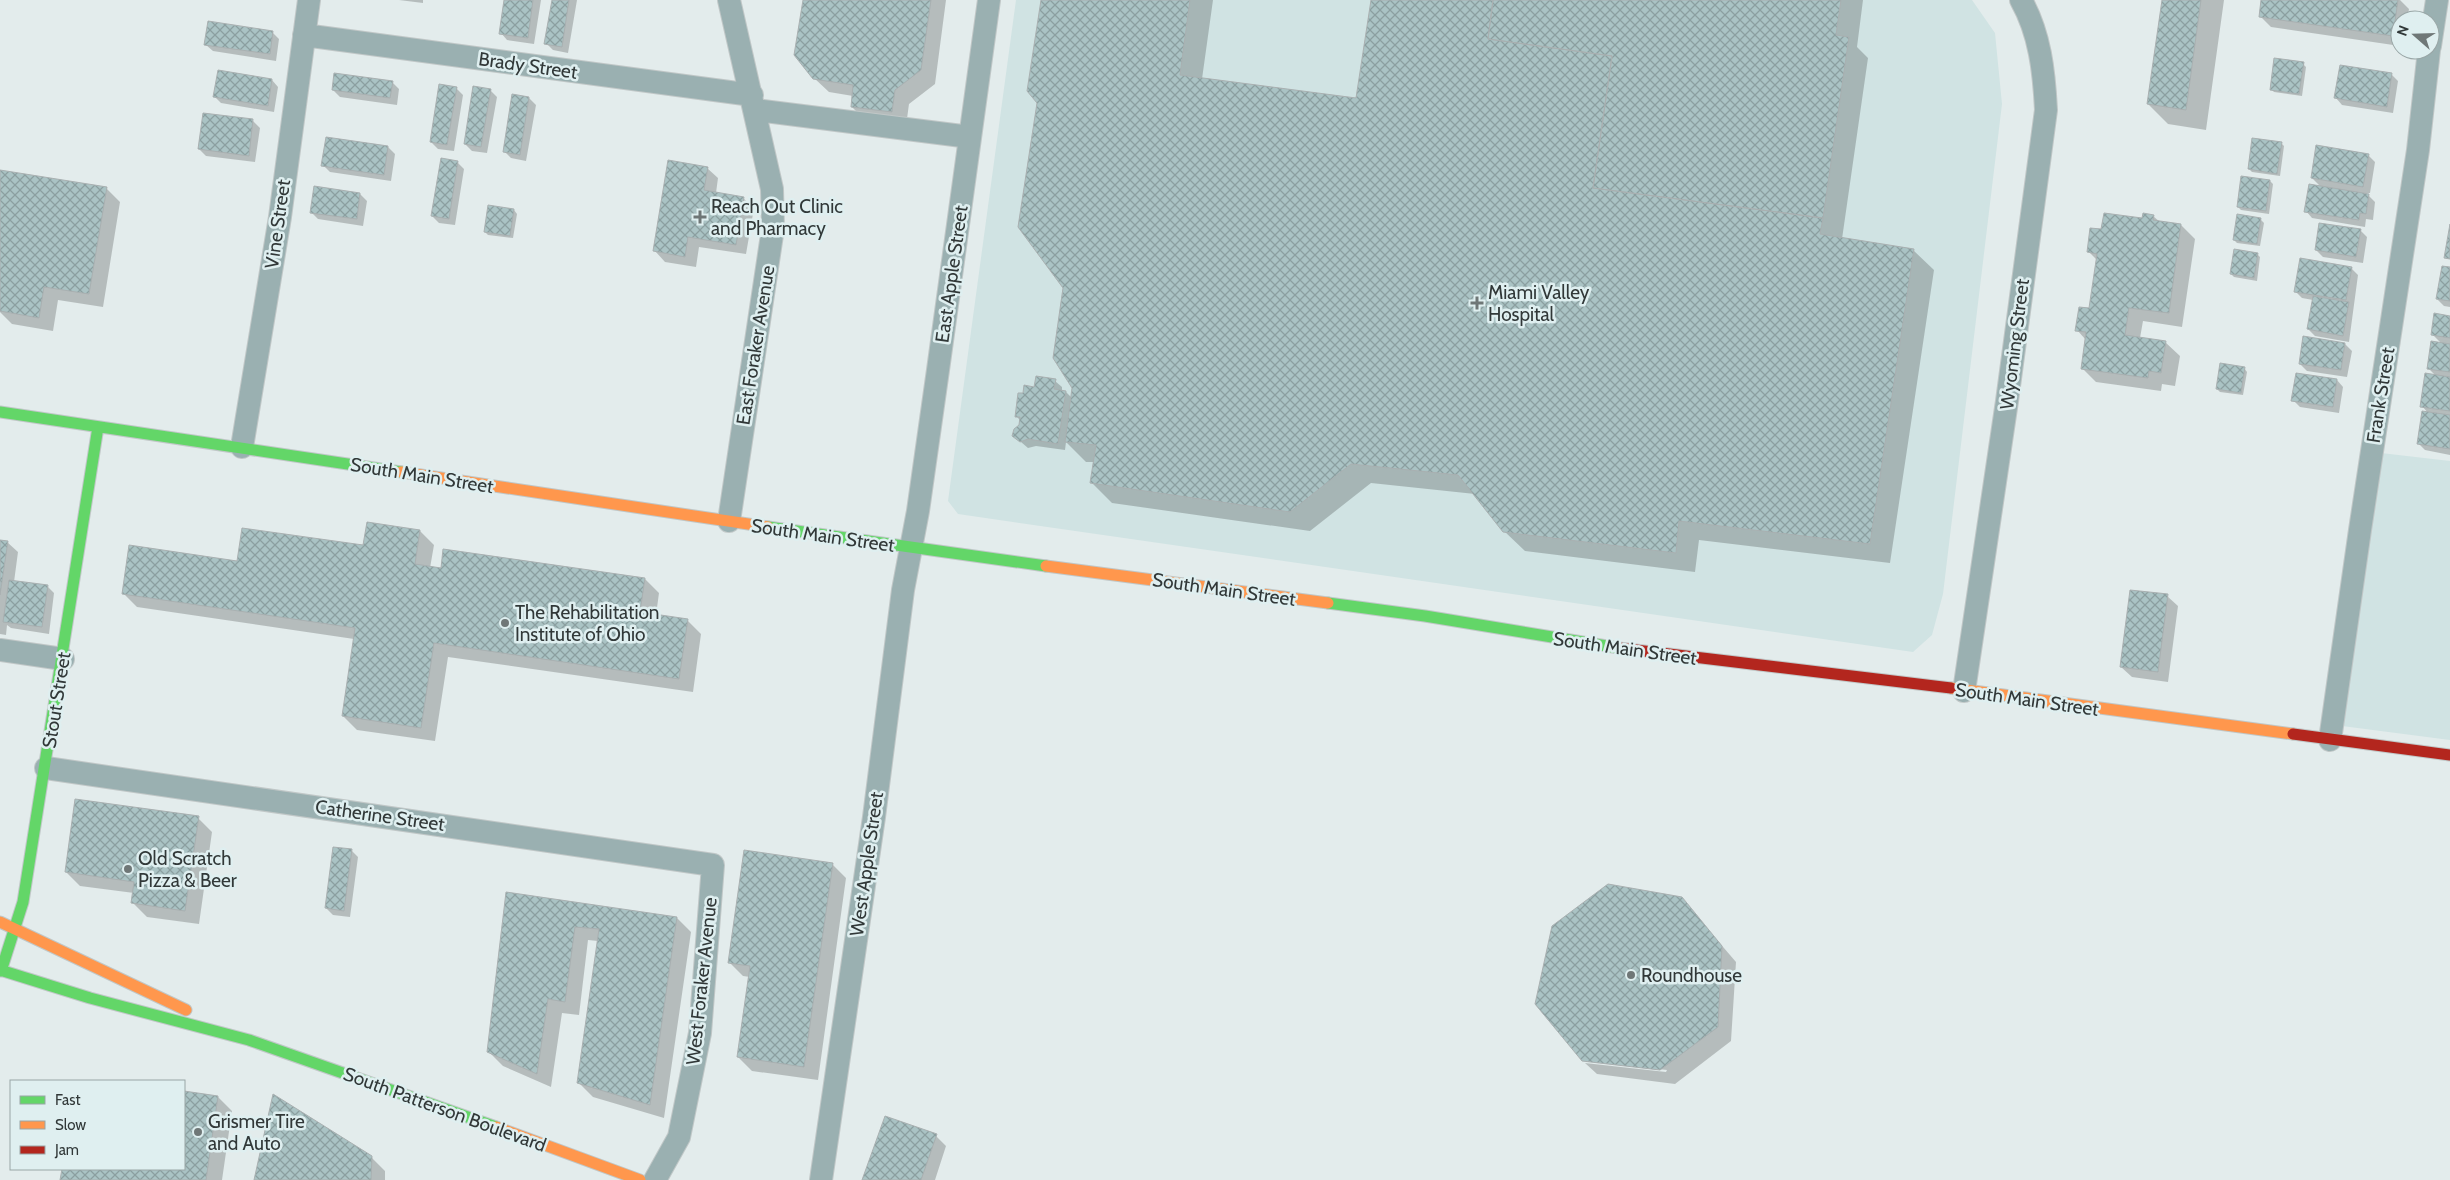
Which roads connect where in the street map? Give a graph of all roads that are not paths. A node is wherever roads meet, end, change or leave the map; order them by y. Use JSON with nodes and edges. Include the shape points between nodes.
{"nodes":[{"id":1,"x":309,"y":0,"type":"edge"},
{"id":2,"x":729,"y":0,"type":"edge"},
{"id":3,"x":989,"y":0,"type":"edge"},
{"id":4,"x":2021,"y":0,"type":"edge"},
{"id":5,"x":304,"y":35,"type":"junction"},
{"id":6,"x":2429,"y":60,"type":"edge"},
{"id":7,"x":754,"y":103,"type":"junction"},
{"id":8,"x":970,"y":137,"type":"junction"},
{"id":9,"x":0,"y":412,"type":"edge"},
{"id":10,"x":98,"y":427,"type":"junction"},
{"id":11,"x":242,"y":447,"type":"junction"},
{"id":12,"x":729,"y":521,"type":"junction"},
{"id":13,"x":910,"y":547,"type":"junction"},
{"id":14,"x":0,"y":650,"type":"edge"},
{"id":15,"x":62,"y":658,"type":"junction"},
{"id":16,"x":1964,"y":691,"type":"junction"},
{"id":17,"x":2330,"y":740,"type":"junction"},
{"id":18,"x":2450,"y":755,"type":"edge"},
{"id":19,"x":46,"y":768,"type":"junction"},
{"id":20,"x":713,"y":865,"type":"joint"},
{"id":21,"x":0,"y":922,"type":"edge"},
{"id":22,"x":14,"y":930,"type":"junction"},
{"id":23,"x":0,"y":971,"type":"edge"},
{"id":24,"x":249,"y":1040,"type":"junction"},
{"id":25,"x":640,"y":1180,"type":"edge"},
{"id":26,"x":655,"y":1180,"type":"edge"},
{"id":27,"x":821,"y":1180,"type":"edge"}],
"edges":[{"from":1,"to":5,"type":"street","name":"Vine Street"},
{"from":2,"to":7,"type":"street","name":"East Foraker Avenue"},
{"from":3,"to":8,"type":"street","name":"East Apple Street"},
{"from":4,"to":16,"type":"street","name":"Wyoming Street","via":[[2037,36],[2046,110]]},
{"from":5,"to":7,"type":"street","name":"Brady Street"},
{"from":5,"to":11,"type":"street","name":"Vine Street","via":[[273,262]]},
{"from":6,"to":17,"type":"street","name":"Frank Street"},
{"from":7,"to":8,"type":"street","name":"Brady Street"},
{"from":7,"to":12,"type":"street","name":"East Foraker Avenue","via":[[772,189],[773,228]]},
{"from":8,"to":13,"type":"street","name":"East Apple Street","via":[[918,511]]},
{"from":9,"to":10,"type":"main road","name":"South Main Street"},
{"from":10,"to":11,"type":"main road","name":"South Main Street"},
{"from":10,"to":15,"type":"main road","name":"Stout Street"},
{"from":11,"to":12,"type":"main road","name":"South Main Street"},
{"from":12,"to":13,"type":"main road","name":"South Main Street"},
{"from":13,"to":16,"type":"main road","name":"South Main Street","via":[[1425,616],[1618,648]]},
{"from":13,"to":27,"type":"street","name":"West Apple Street"},
{"from":14,"to":15,"type":"street"},
{"from":15,"to":19,"type":"main road","name":"Stout Street"},
{"from":16,"to":17,"type":"main road","name":"South Main Street"},
{"from":17,"to":18,"type":"main road","name":"South Main Street"},
{"from":19,"to":20,"type":"street","name":"Catherine Street"},
{"from":19,"to":22,"type":"main road","name":"Stout Street","via":[[23,902]]},
{"from":20,"to":26,"type":"street","name":"West Foraker Avenue","via":[[700,1033],[679,1137]]},
{"from":21,"to":22,"type":"main road","name":"South Patterson Boulevard"},
{"from":22,"to":23,"type":"main road","name":"Stout Street"},
{"from":22,"to":24,"type":"main road","name":"South Patterson Boulevard"},
{"from":23,"to":24,"type":"main road","name":"South Patterson Boulevard"},
{"from":24,"to":25,"type":"main road","name":"South Patterson Boulevard"}]}
